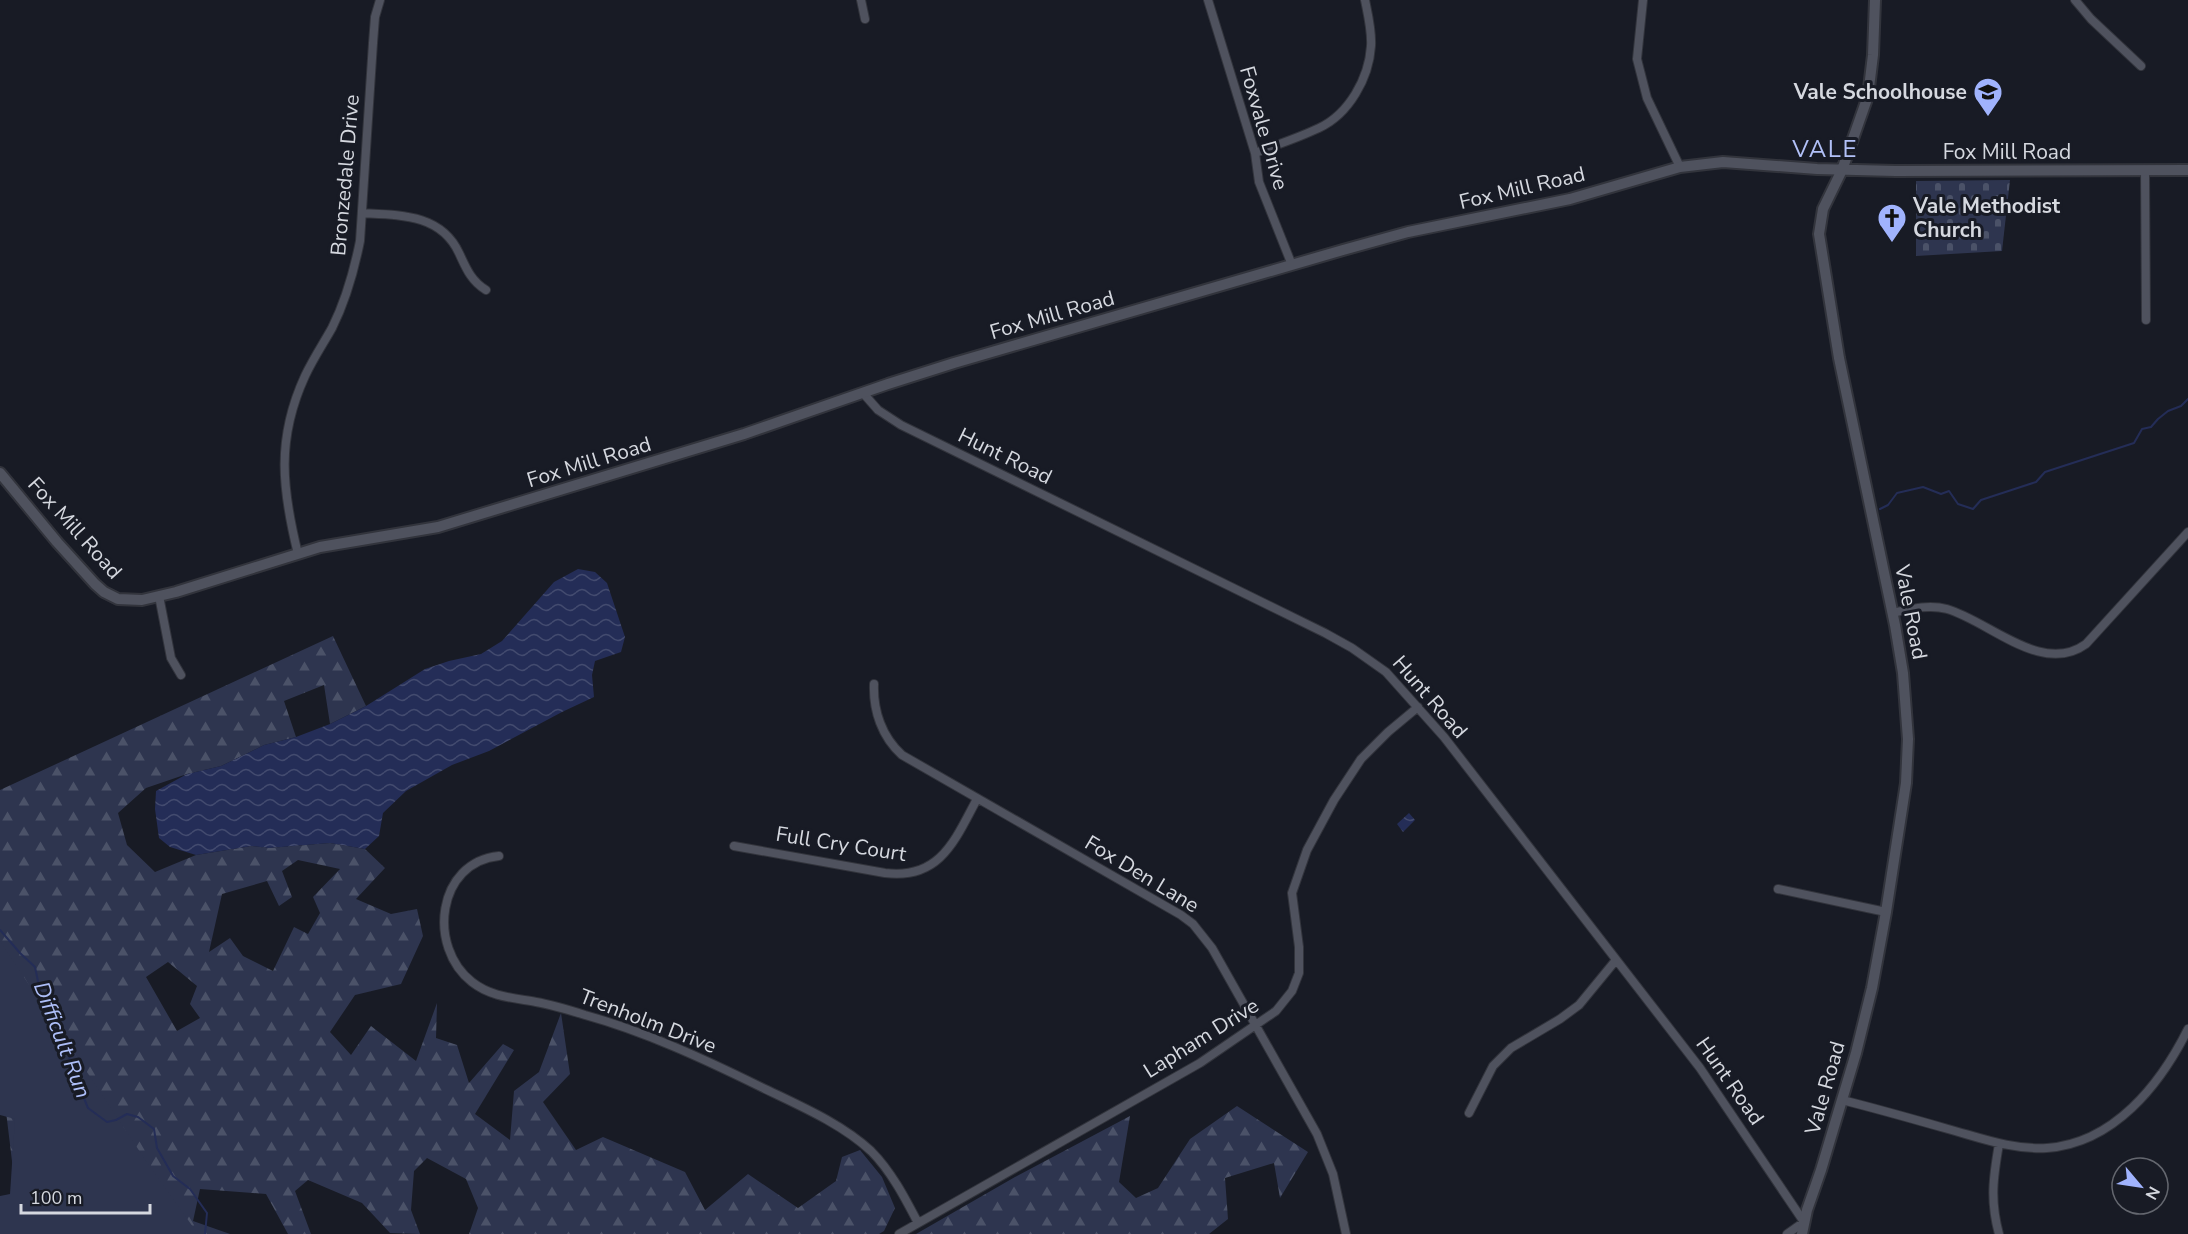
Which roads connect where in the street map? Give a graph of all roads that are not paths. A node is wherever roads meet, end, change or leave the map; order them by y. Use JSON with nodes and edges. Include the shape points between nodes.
{"nodes":[{"id":1,"x":380,"y":0,"type":"edge"},
{"id":2,"x":861,"y":0,"type":"edge"},
{"id":3,"x":1208,"y":0,"type":"edge"},
{"id":4,"x":1365,"y":0,"type":"edge"},
{"id":5,"x":1643,"y":0,"type":"edge"},
{"id":6,"x":1875,"y":0,"type":"edge"},
{"id":7,"x":2075,"y":0,"type":"edge"},
{"id":8,"x":866,"y":19,"type":"dead end"},
{"id":9,"x":2141,"y":66,"type":"dead end"},
{"id":10,"x":1255,"y":153,"type":"junction"},
{"id":11,"x":1680,"y":167,"type":"junction"},
{"id":12,"x":1842,"y":170,"type":"junction"},
{"id":13,"x":2145,"y":170,"type":"junction"},
{"id":14,"x":2188,"y":170,"type":"edge"},
{"id":15,"x":362,"y":213,"type":"junction"},
{"id":16,"x":1292,"y":265,"type":"junction"},
{"id":17,"x":486,"y":290,"type":"dead end"},
{"id":18,"x":2146,"y":320,"type":"dead end"},
{"id":19,"x":863,"y":393,"type":"junction"},
{"id":20,"x":0,"y":473,"type":"edge"},
{"id":21,"x":2188,"y":532,"type":"edge"},
{"id":22,"x":298,"y":554,"type":"junction"},
{"id":23,"x":159,"y":596,"type":"junction"},
{"id":24,"x":1892,"y":613,"type":"junction"},
{"id":25,"x":181,"y":675,"type":"dead end"},
{"id":26,"x":874,"y":684,"type":"dead end"},
{"id":27,"x":1418,"y":707,"type":"junction"},
{"id":28,"x":977,"y":799,"type":"junction"},
{"id":29,"x":734,"y":846,"type":"dead end"},
{"id":30,"x":499,"y":856,"type":"dead end"},
{"id":31,"x":1778,"y":889,"type":"dead end"},
{"id":32,"x":1886,"y":912,"type":"junction"},
{"id":33,"x":1616,"y":960,"type":"junction"},
{"id":34,"x":1256,"y":1026,"type":"junction"},
{"id":35,"x":2187,"y":1032,"type":"edge"},
{"id":36,"x":1842,"y":1100,"type":"junction"},
{"id":37,"x":1469,"y":1113,"type":"dead end"},
{"id":38,"x":2000,"y":1144,"type":"junction"},
{"id":39,"x":1804,"y":1222,"type":"junction"},
{"id":40,"x":918,"y":1223,"type":"junction"},
{"id":41,"x":899,"y":1234,"type":"edge"},
{"id":42,"x":1346,"y":1234,"type":"edge"},
{"id":43,"x":1787,"y":1234,"type":"edge"},
{"id":44,"x":1802,"y":1234,"type":"edge"},
{"id":45,"x":1999,"y":1234,"type":"edge"}],
"edges":[{"from":1,"to":15,"type":"street","name":"Bronzedale Drive","via":[[375,16]]},
{"from":2,"to":8,"type":"street"},
{"from":3,"to":10,"type":"street","name":"Foxvale Drive"},
{"from":4,"to":10,"type":"street","via":[[1371,45],[1359,90],[1321,127]]},
{"from":5,"to":11,"type":"street","via":[[1637,59],[1647,98]]},
{"from":6,"to":12,"type":"main road","name":"Vale Road","via":[[1869,88]]},
{"from":7,"to":9,"type":"street"},
{"from":10,"to":16,"type":"street","name":"Foxvale Drive","via":[[1259,182]]},
{"from":11,"to":12,"type":"main road","name":"Fox Mill Road","via":[[1723,162]]},
{"from":11,"to":16,"type":"main road","name":"Fox Mill Road","via":[[1570,199],[1408,232]]},
{"from":12,"to":13,"type":"main road","name":"Fox Mill Road"},
{"from":12,"to":24,"type":"main road","name":"Vale Road","via":[[1823,209],[1821,251],[1847,401]]},
{"from":13,"to":14,"type":"main road","name":"Fox Mill Road"},
{"from":13,"to":18,"type":"street"},
{"from":15,"to":17,"type":"street","via":[[413,216],[430,222],[449,237],[474,281]]},
{"from":15,"to":22,"type":"street","name":"Bronzedale Drive","via":[[354,271],[336,320],[301,385],[286,440],[285,497]]},
{"from":16,"to":19,"type":"main road","name":"Fox Mill Road"},
{"from":19,"to":22,"type":"main road","name":"Fox Mill Road","via":[[744,434],[438,527]]},
{"from":19,"to":27,"type":"street","name":"Hunt Road","via":[[878,410],[901,425],[1352,648],[1386,672]]},
{"from":20,"to":23,"type":"main road","name":"Fox Mill Road","via":[[104,592],[124,601]]},
{"from":21,"to":24,"type":"street","via":[[2086,644],[2070,653],[2036,651],[1947,609],[1923,607]]},
{"from":22,"to":23,"type":"main road","name":"Fox Mill Road"},
{"from":23,"to":25,"type":"street","via":[[171,658]]},
{"from":24,"to":32,"type":"main road","name":"Vale Road","via":[[1903,673],[1908,739],[1902,815]]},
{"from":26,"to":28,"type":"street","name":"Fox Den Lane","via":[[880,722],[896,749]]},
{"from":27,"to":33,"type":"street","name":"Hunt Road"},
{"from":27,"to":34,"type":"street","name":"Lapham Drive","via":[[1361,759],[1307,850],[1292,893],[1299,973],[1287,1000]]},
{"from":28,"to":29,"type":"street","name":"Full Cry Court","via":[[945,853],[926,868],[910,874]]},
{"from":28,"to":34,"type":"street","name":"Fox Den Lane","via":[[1193,924],[1212,948]]},
{"from":30,"to":40,"type":"street","name":"Trenholm Drive","via":[[482,859],[467,869],[453,887],[445,909],[444,932],[450,953],[471,982],[491,993],[555,1006],[647,1035],[845,1131],[873,1153]]},
{"from":31,"to":32,"type":"street"},
{"from":32,"to":36,"type":"main road","name":"Vale Road","via":[[1865,1015]]},
{"from":33,"to":37,"type":"street","via":[[1579,1005],[1511,1048],[1493,1066]]},
{"from":33,"to":39,"type":"street","name":"Hunt Road","via":[[1700,1068]]},
{"from":34,"to":40,"type":"street","name":"Lapham Drive","via":[[1200,1063]]},
{"from":34,"to":42,"type":"street","name":"Fox Den Lane","via":[[1329,1159]]},
{"from":35,"to":38,"type":"street","via":[[2145,1094],[2106,1129],[2060,1146]]},
{"from":36,"to":38,"type":"street"},
{"from":36,"to":39,"type":"main road","name":"Vale Road"},
{"from":38,"to":45,"type":"street","via":[[1992,1197]]},
{"from":39,"to":43,"type":"street"},
{"from":39,"to":44,"type":"main road","name":"Vale Road"},
{"from":40,"to":41,"type":"street","name":"Lapham Drive"}]}
